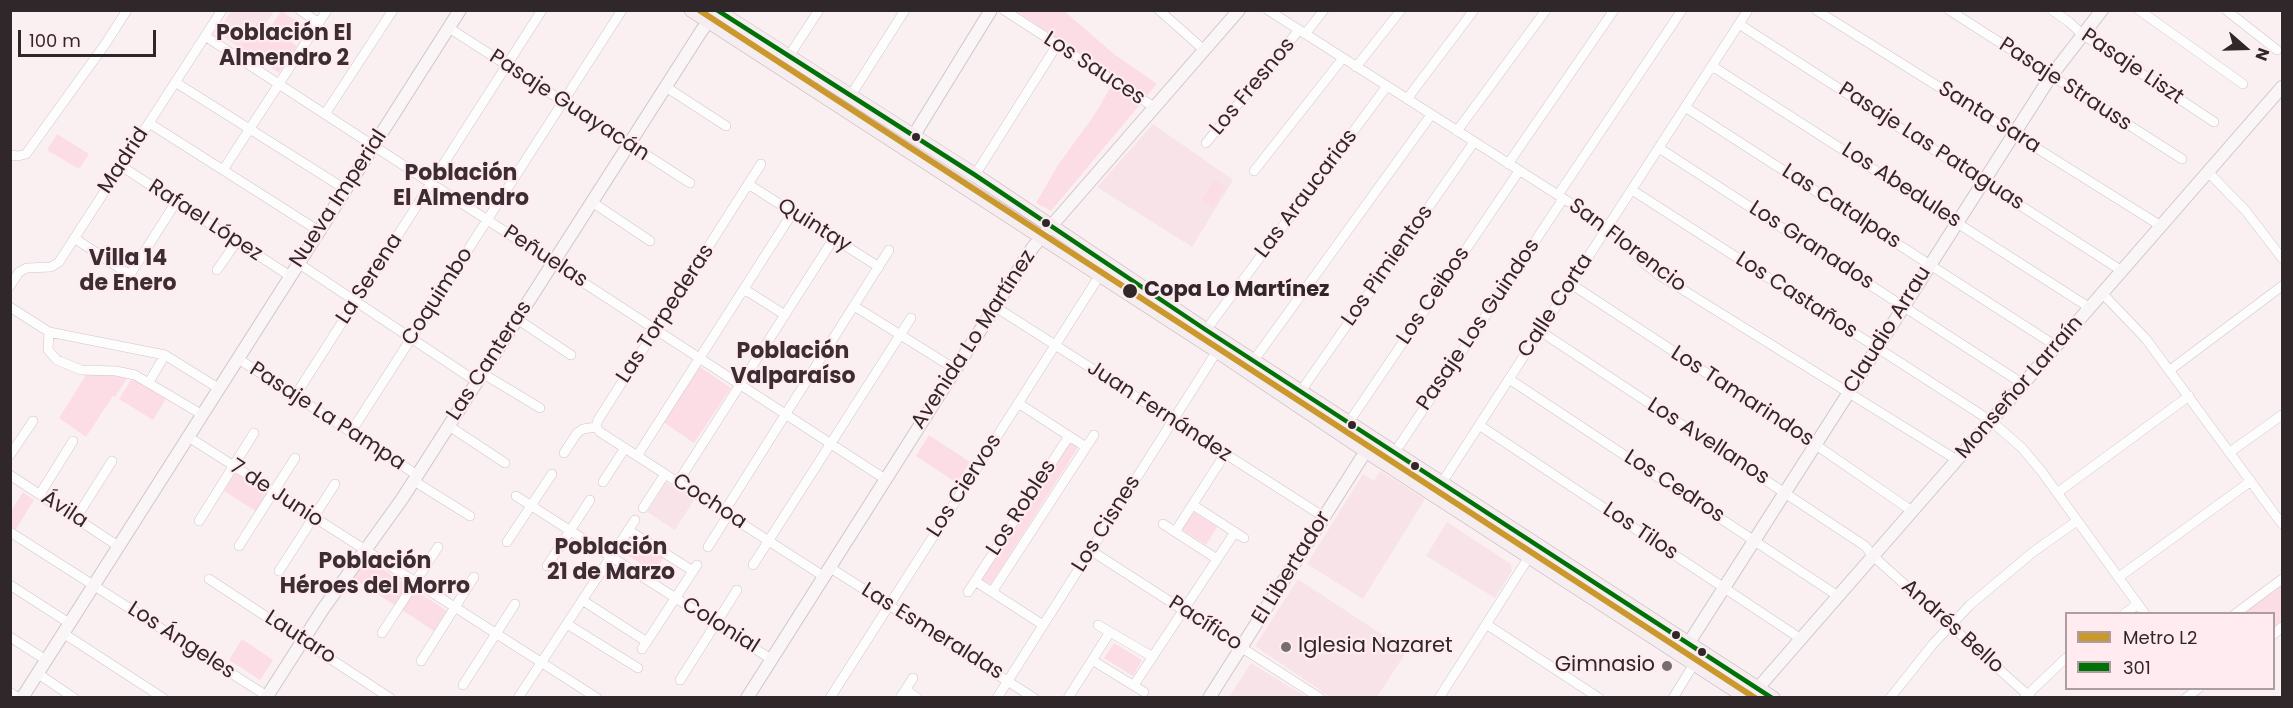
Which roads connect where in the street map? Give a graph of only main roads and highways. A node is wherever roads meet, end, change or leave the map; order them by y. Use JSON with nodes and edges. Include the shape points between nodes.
{"nodes":[{"id":1,"x":691,"y":10,"type":"edge"},
{"id":2,"x":715,"y":14,"type":"edge"},
{"id":3,"x":914,"y":135,"type":"junction"},
{"id":4,"x":894,"y":142,"type":"junction"},
{"id":5,"x":1685,"y":649,"type":"junction"},
{"id":6,"x":1747,"y":698,"type":"edge"},
{"id":7,"x":1773,"y":698,"type":"edge"}],
"edges":[{"from":1,"to":2,"type":"main road"},
{"from":2,"to":3,"type":"main road"},
{"from":2,"to":4,"type":"main road"},
{"from":3,"to":4,"type":"main road"},
{"from":3,"to":5,"type":"main road","via":[[1443,482]]},
{"from":4,"to":5,"type":"main road","via":[[1529,557]]},
{"from":5,"to":6,"type":"main road","via":[[1694,664]]},
{"from":5,"to":7,"type":"main road"}]}
